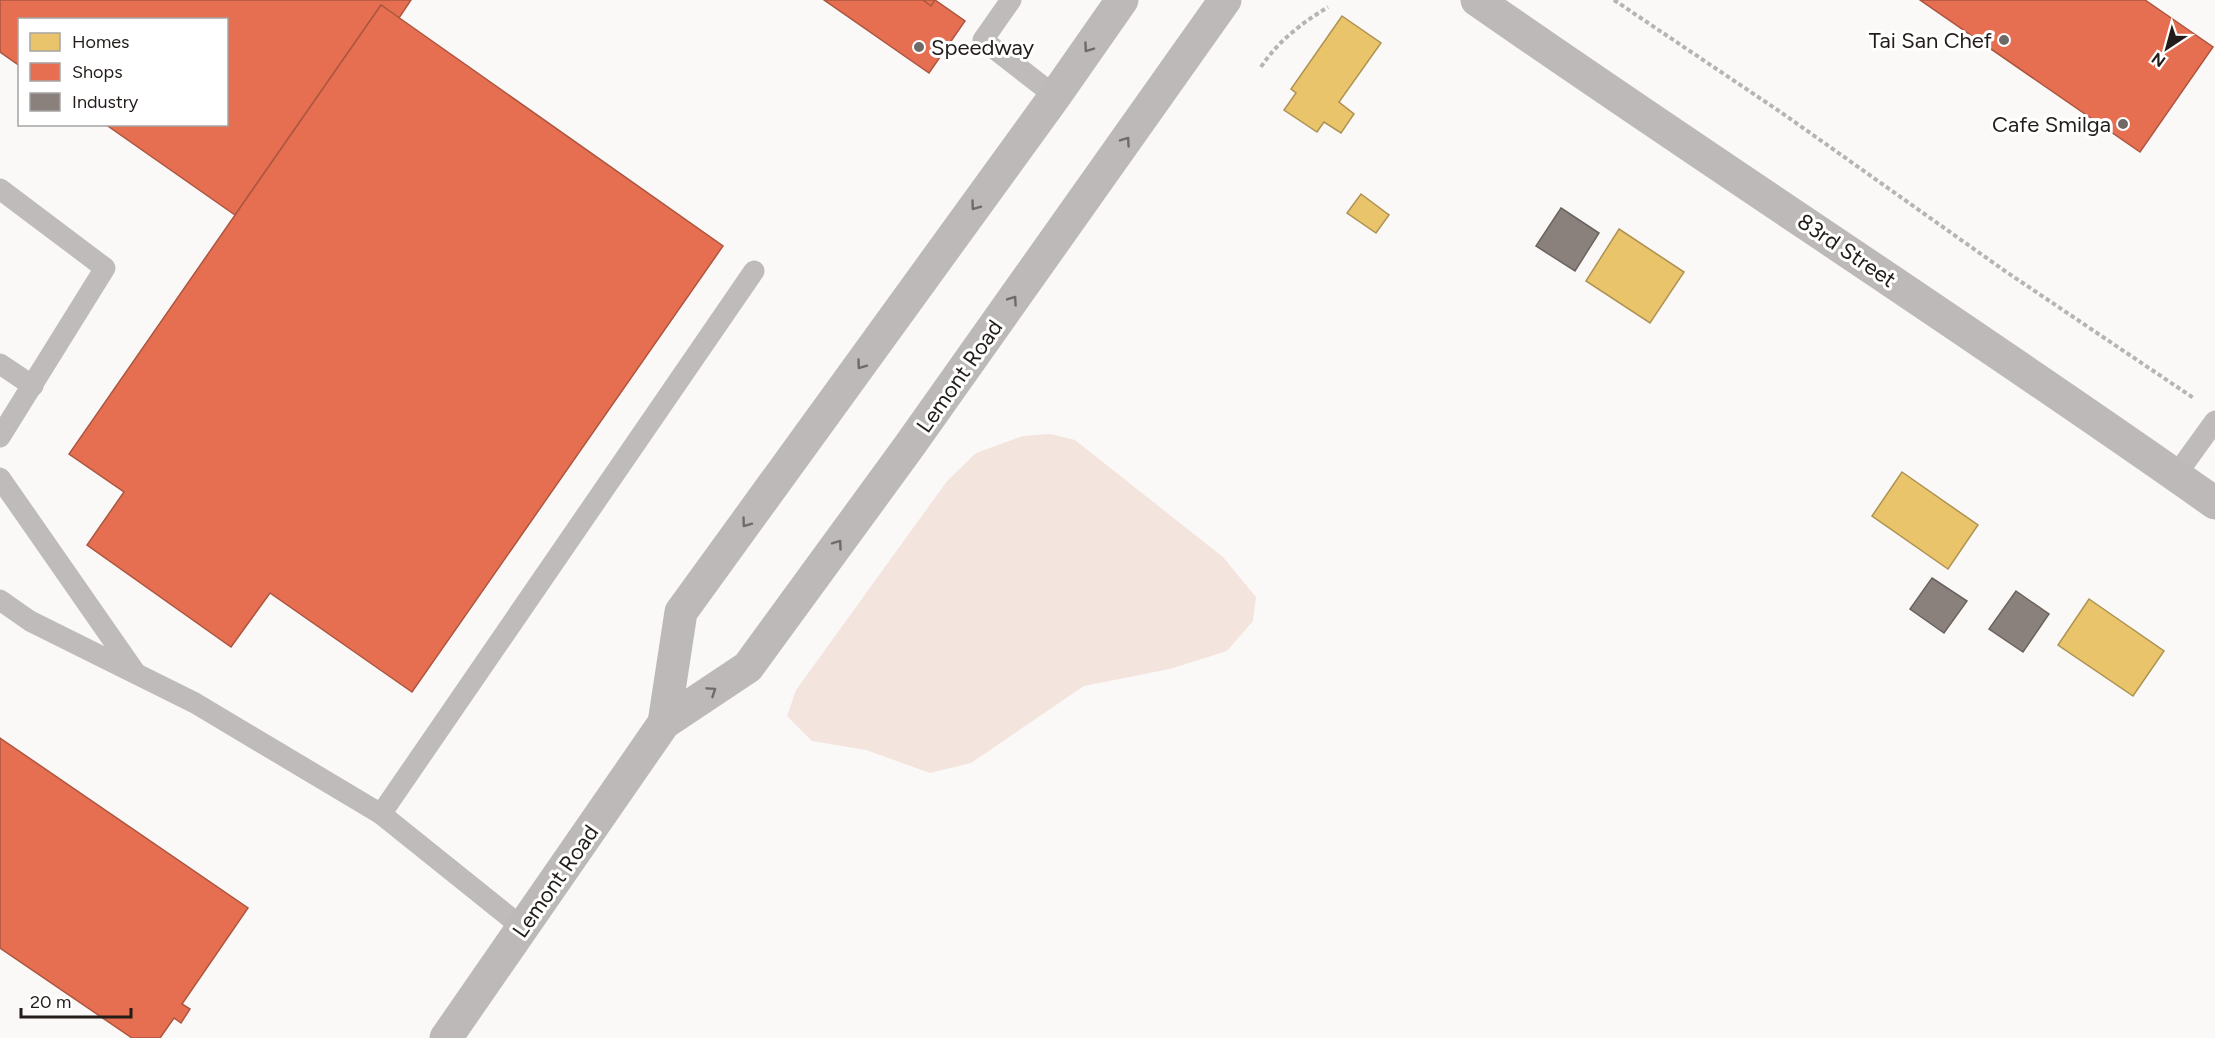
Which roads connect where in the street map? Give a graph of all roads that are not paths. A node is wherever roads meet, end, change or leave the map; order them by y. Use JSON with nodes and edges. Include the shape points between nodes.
{"nodes":[{"id":1,"x":1011,"y":0,"type":"edge"},
{"id":2,"x":1122,"y":0,"type":"edge"},
{"id":3,"x":1225,"y":0,"type":"edge"},
{"id":4,"x":1477,"y":0,"type":"edge"},
{"id":5,"x":1055,"y":96,"type":"junction"},
{"id":6,"x":0,"y":189,"type":"edge"},
{"id":7,"x":754,"y":271,"type":"dead end"},
{"id":8,"x":0,"y":364,"type":"edge"},
{"id":9,"x":33,"y":386,"type":"junction"},
{"id":10,"x":2215,"y":421,"type":"edge"},
{"id":11,"x":0,"y":436,"type":"edge"},
{"id":12,"x":2175,"y":475,"type":"junction"},
{"id":13,"x":0,"y":478,"type":"edge"},
{"id":14,"x":2215,"y":503,"type":"edge"},
{"id":15,"x":0,"y":600,"type":"edge"},
{"id":16,"x":137,"y":675,"type":"junction"},
{"id":17,"x":664,"y":723,"type":"junction"},
{"id":18,"x":381,"y":814,"type":"junction"},
{"id":19,"x":523,"y":927,"type":"junction"},
{"id":20,"x":446,"y":1038,"type":"edge"}],
"edges":[{"from":1,"to":5,"type":"lane","via":[[983,40]]},
{"from":2,"to":5,"type":"main road","name":"Lemont Road","one_way":true},
{"from":17,"to":3,"type":"main road","name":"Lemont Road","one_way":true,"via":[[748,667]]},
{"from":4,"to":12,"type":"main road","name":"83rd Street"},
{"from":5,"to":17,"type":"main road","name":"Lemont Road","one_way":true,"via":[[681,612]]},
{"from":6,"to":9,"type":"lane","via":[[105,268]]},
{"from":7,"to":18,"type":"lane"},
{"from":8,"to":9,"type":"lane"},
{"from":9,"to":11,"type":"lane"},
{"from":10,"to":12,"type":"lane"},
{"from":12,"to":14,"type":"main road","name":"83rd Street"},
{"from":13,"to":16,"type":"lane"},
{"from":15,"to":16,"type":"lane","via":[[30,621]]},
{"from":16,"to":18,"type":"lane","via":[[195,703]]},
{"from":17,"to":19,"type":"main road","name":"Lemont Road"},
{"from":18,"to":19,"type":"lane"},
{"from":19,"to":20,"type":"main road","name":"Lemont Road"}]}
